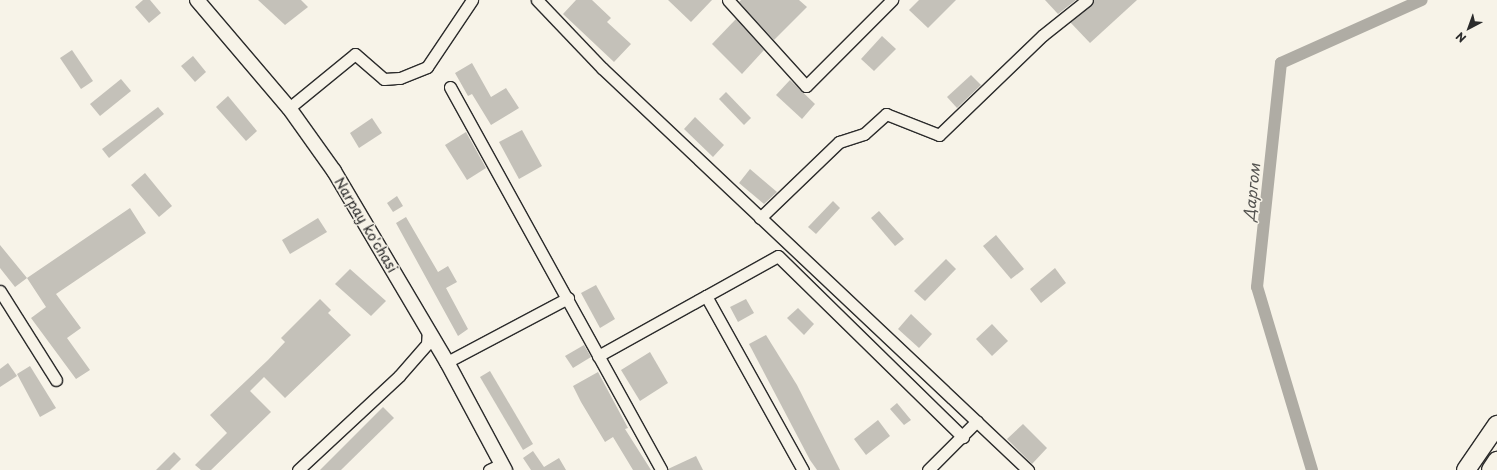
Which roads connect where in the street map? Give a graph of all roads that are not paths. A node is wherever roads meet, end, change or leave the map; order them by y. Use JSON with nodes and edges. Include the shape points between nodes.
{"nodes":[{"id":1,"x":197,"y":0,"type":"edge"},
{"id":2,"x":472,"y":0,"type":"edge"},
{"id":3,"x":537,"y":0,"type":"edge"},
{"id":4,"x":728,"y":0,"type":"edge"},
{"id":5,"x":892,"y":0,"type":"edge"},
{"id":6,"x":1087,"y":0,"type":"edge"},
{"id":7,"x":450,"y":87,"type":"dead end"},
{"id":8,"x":288,"y":108,"type":"junction"},
{"id":9,"x":760,"y":218,"type":"junction"},
{"id":10,"x":0,"y":291,"type":"edge"},
{"id":11,"x":706,"y":296,"type":"junction"},
{"id":12,"x":568,"y":298,"type":"junction"},
{"id":13,"x":428,"y":331,"type":"junction"},
{"id":14,"x":598,"y":356,"type":"junction"},
{"id":15,"x":447,"y":362,"type":"junction"},
{"id":16,"x":56,"y":380,"type":"dead end"},
{"id":17,"x":977,"y":421,"type":"junction"},
{"id":18,"x":1496,"y":427,"type":"edge"},
{"id":19,"x":963,"y":437,"type":"junction"},
{"id":20,"x":1497,"y":461,"type":"edge"},
{"id":21,"x":499,"y":468,"type":"edge"},
{"id":22,"x":298,"y":470,"type":"edge"},
{"id":23,"x":661,"y":470,"type":"edge"},
{"id":24,"x":802,"y":470,"type":"edge"},
{"id":25,"x":928,"y":470,"type":"edge"},
{"id":26,"x":1028,"y":470,"type":"edge"},
{"id":27,"x":1466,"y":470,"type":"edge"},
{"id":28,"x":1491,"y":470,"type":"edge"}],
"edges":[{"from":1,"to":8,"type":"street","name":"Narpay ko'chasi"},
{"from":2,"to":8,"type":"street","via":[[427,67],[400,78],[384,79],[355,54]]},
{"from":3,"to":9,"type":"street","via":[[602,68]]},
{"from":4,"to":5,"type":"street","via":[[806,86]]},
{"from":6,"to":9,"type":"street","via":[[1043,35],[939,135],[886,114],[864,134],[838,142]]},
{"from":7,"to":12,"type":"street"},
{"from":8,"to":13,"type":"street","name":"Narpay ko'chasi","via":[[358,208]]},
{"from":9,"to":17,"type":"street"},
{"from":10,"to":16,"type":"street"},
{"from":11,"to":14,"type":"street"},
{"from":11,"to":19,"type":"street","via":[[778,256]]},
{"from":11,"to":24,"type":"street"},
{"from":12,"to":14,"type":"street"},
{"from":12,"to":15,"type":"street"},
{"from":13,"to":15,"type":"street","name":"Narpay ko'chasi"},
{"from":13,"to":22,"type":"street","via":[[427,344],[398,376]]},
{"from":14,"to":23,"type":"street"},
{"from":15,"to":21,"type":"street","name":"Narpay ko'chasi"},
{"from":17,"to":19,"type":"street"},
{"from":17,"to":26,"type":"street"},
{"from":18,"to":27,"type":"highway"},
{"from":19,"to":25,"type":"street"},
{"from":20,"to":28,"type":"highway"}]}
